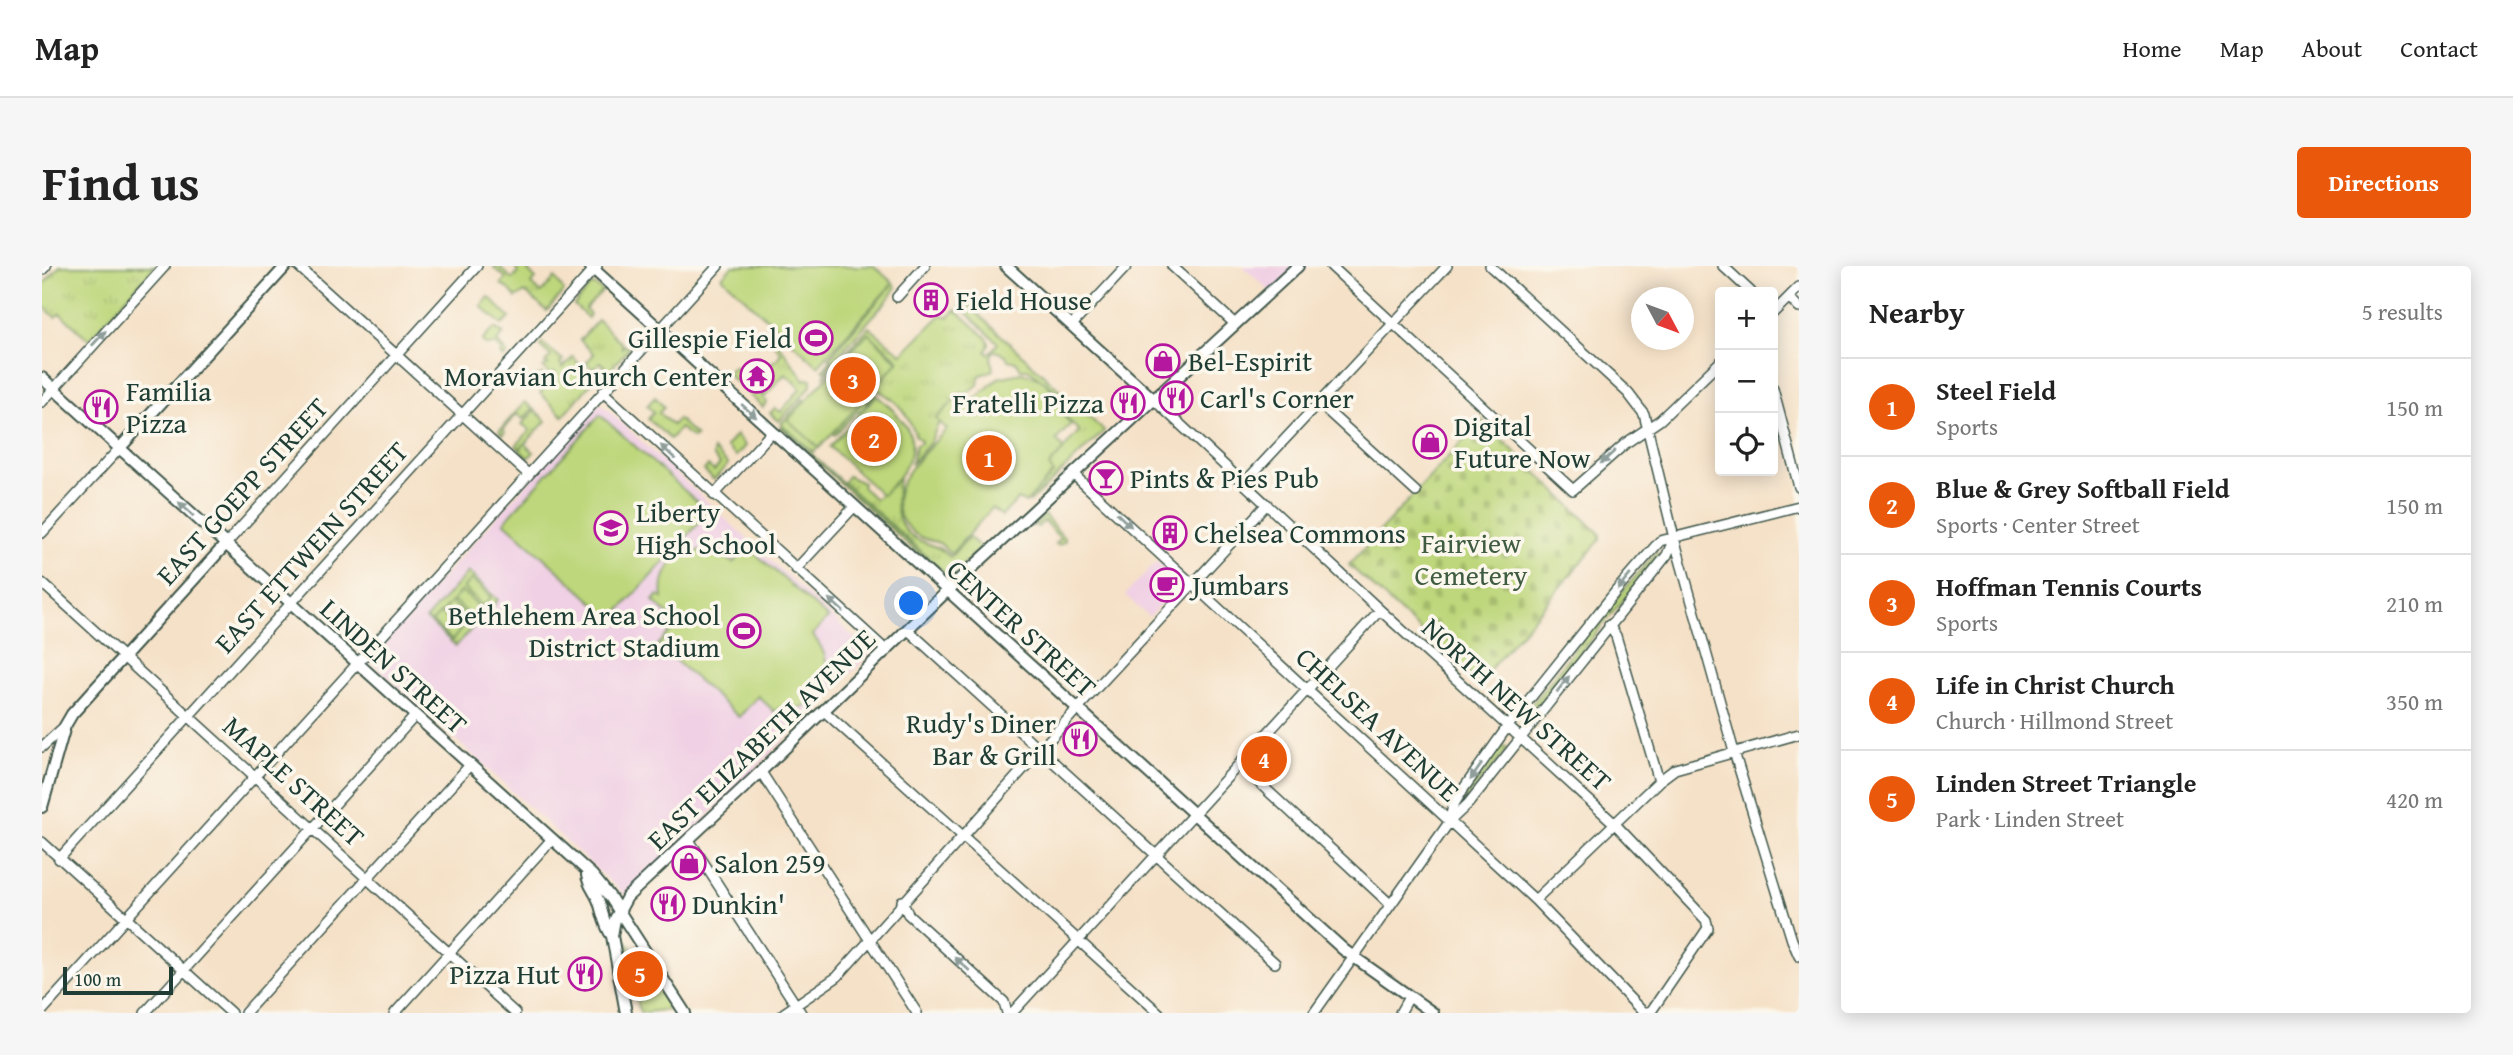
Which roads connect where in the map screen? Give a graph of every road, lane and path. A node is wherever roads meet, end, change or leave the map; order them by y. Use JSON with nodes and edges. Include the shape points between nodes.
{"nodes":[{"id":1,"x":46,"y":266,"type":"edge"},
{"id":2,"x":165,"y":266,"type":"edge"},
{"id":3,"x":286,"y":266,"type":"edge"},
{"id":4,"x":298,"y":266,"type":"edge"},
{"id":5,"x":477,"y":266,"type":"edge"},
{"id":6,"x":718,"y":266,"type":"edge"},
{"id":7,"x":925,"y":266,"type":"edge"},
{"id":8,"x":1006,"y":266,"type":"edge"},
{"id":9,"x":1127,"y":266,"type":"edge"},
{"id":10,"x":1172,"y":266,"type":"edge"},
{"id":11,"x":1298,"y":266,"type":"edge"},
{"id":12,"x":1331,"y":266,"type":"edge"},
{"id":13,"x":1447,"y":266,"type":"edge"},
{"id":14,"x":1490,"y":266,"type":"edge"},
{"id":15,"x":1723,"y":266,"type":"edge"},
{"id":16,"x":594,"y":267,"type":"edge"},
{"id":17,"x":42,"y":270,"type":"edge"},
{"id":18,"x":1746,"y":287,"type":"edge"},
{"id":19,"x":1799,"y":287,"type":"edge"},
{"id":20,"x":1789,"y":297,"type":"junction"},
{"id":21,"x":897,"y":298,"type":"dead end"},
{"id":22,"x":1778,"y":307,"type":"edge"},
{"id":23,"x":1799,"y":308,"type":"edge"},
{"id":24,"x":1234,"y":324,"type":"junction"},
{"id":25,"x":1394,"y":324,"type":"junction"},
{"id":26,"x":1072,"y":325,"type":"junction"},
{"id":27,"x":659,"y":330,"type":"junction"},
{"id":28,"x":396,"y":356,"type":"junction"},
{"id":29,"x":1715,"y":367,"type":"edge"},
{"id":30,"x":42,"y":379,"type":"edge"},
{"id":31,"x":54,"y":389,"type":"junction"},
{"id":32,"x":603,"y":392,"type":"junction"},
{"id":33,"x":1153,"y":399,"type":"junction"},
{"id":34,"x":42,"y":402,"type":"edge"},
{"id":35,"x":1320,"y":404,"type":"junction"},
{"id":36,"x":1778,"y":409,"type":"edge"},
{"id":37,"x":462,"y":416,"type":"junction"},
{"id":38,"x":1646,"y":428,"type":"junction"},
{"id":39,"x":772,"y":432,"type":"junction"},
{"id":40,"x":1799,"y":443,"type":"edge"},
{"id":41,"x":1787,"y":446,"type":"junction"},
{"id":42,"x":119,"y":449,"type":"junction"},
{"id":43,"x":528,"y":474,"type":"junction"},
{"id":44,"x":1073,"y":474,"type":"junction"},
{"id":45,"x":1244,"y":483,"type":"junction"},
{"id":46,"x":1799,"y":487,"type":"edge"},
{"id":47,"x":1416,"y":492,"type":"dead end"},
{"id":48,"x":714,"y":495,"type":"junction"},
{"id":49,"x":1267,"y":504,"type":"junction"},
{"id":50,"x":1799,"y":506,"type":"edge"},
{"id":51,"x":854,"y":507,"type":"junction"},
{"id":52,"x":42,"y":533,"type":"edge"},
{"id":53,"x":1674,"y":538,"type":"junction"},
{"id":54,"x":225,"y":545,"type":"junction"},
{"id":55,"x":796,"y":569,"type":"junction"},
{"id":56,"x":42,"y":583,"type":"edge"},
{"id":57,"x":1192,"y":585,"type":"junction"},
{"id":58,"x":947,"y":591,"type":"junction"},
{"id":59,"x":291,"y":604,"type":"junction"},
{"id":60,"x":1380,"y":610,"type":"junction"},
{"id":61,"x":1609,"y":625,"type":"junction"},
{"id":62,"x":908,"y":630,"type":"junction"},
{"id":63,"x":887,"y":650,"type":"junction"},
{"id":64,"x":123,"y":655,"type":"junction"},
{"id":65,"x":356,"y":662,"type":"junction"},
{"id":66,"x":1308,"y":690,"type":"junction"},
{"id":67,"x":1077,"y":709,"type":"junction"},
{"id":68,"x":824,"y":711,"type":"junction"},
{"id":69,"x":189,"y":715,"type":"junction"},
{"id":70,"x":415,"y":716,"type":"junction"},
{"id":71,"x":65,"y":726,"type":"junction"},
{"id":72,"x":1508,"y":726,"type":"junction"},
{"id":73,"x":1799,"y":734,"type":"edge"},
{"id":74,"x":1520,"y":738,"type":"junction"},
{"id":75,"x":42,"y":747,"type":"edge"},
{"id":76,"x":1039,"y":751,"type":"junction"},
{"id":77,"x":1734,"y":752,"type":"junction"},
{"id":78,"x":1239,"y":764,"type":"junction"},
{"id":79,"x":470,"y":765,"type":"junction"},
{"id":80,"x":761,"y":772,"type":"junction"},
{"id":81,"x":254,"y":775,"type":"junction"},
{"id":82,"x":1659,"y":781,"type":"junction"},
{"id":83,"x":42,"y":807,"type":"edge"},
{"id":84,"x":1193,"y":813,"type":"junction"},
{"id":85,"x":1450,"y":821,"type":"junction"},
{"id":86,"x":1615,"y":824,"type":"junction"},
{"id":87,"x":313,"y":829,"type":"junction"},
{"id":88,"x":963,"y":835,"type":"junction"},
{"id":89,"x":552,"y":839,"type":"junction"},
{"id":90,"x":689,"y":840,"type":"junction"},
{"id":91,"x":42,"y":842,"type":"edge"},
{"id":92,"x":1154,"y":855,"type":"junction"},
{"id":93,"x":59,"y":859,"type":"junction"},
{"id":94,"x":587,"y":870,"type":"junction"},
{"id":95,"x":367,"y":878,"type":"junction"},
{"id":96,"x":1535,"y":900,"type":"junction"},
{"id":97,"x":902,"y":901,"type":"junction"},
{"id":98,"x":1390,"y":904,"type":"junction"},
{"id":99,"x":618,"y":912,"type":"junction"},
{"id":100,"x":125,"y":918,"type":"junction"},
{"id":101,"x":612,"y":936,"type":"junction"},
{"id":102,"x":869,"y":940,"type":"junction"},
{"id":103,"x":1078,"y":940,"type":"junction"},
{"id":104,"x":450,"y":953,"type":"junction"},
{"id":105,"x":1799,"y":956,"type":"edge"},
{"id":106,"x":1353,"y":957,"type":"junction"},
{"id":107,"x":1275,"y":963,"type":"dead end"},
{"id":108,"x":184,"y":971,"type":"junction"},
{"id":109,"x":1409,"y":996,"type":"junction"},
{"id":110,"x":799,"y":1009,"type":"edge"},
{"id":111,"x":42,"y":1011,"type":"edge"},
{"id":112,"x":145,"y":1013,"type":"edge"},
{"id":113,"x":231,"y":1013,"type":"edge"},
{"id":114,"x":245,"y":1013,"type":"edge"},
{"id":115,"x":395,"y":1013,"type":"edge"},
{"id":116,"x":515,"y":1013,"type":"edge"},
{"id":117,"x":626,"y":1013,"type":"edge"},
{"id":118,"x":683,"y":1013,"type":"edge"},
{"id":119,"x":784,"y":1013,"type":"edge"},
{"id":120,"x":917,"y":1013,"type":"edge"},
{"id":121,"x":1010,"y":1013,"type":"edge"},
{"id":122,"x":1159,"y":1013,"type":"edge"},
{"id":123,"x":1314,"y":1013,"type":"edge"},
{"id":124,"x":1400,"y":1013,"type":"edge"},
{"id":125,"x":1433,"y":1013,"type":"edge"},
{"id":126,"x":1646,"y":1013,"type":"edge"}],
"edges":[{"from":1,"to":17,"type":"street"},
{"from":31,"to":2,"type":"street","one_way":true},
{"from":3,"to":42,"type":"main road"},
{"from":4,"to":28,"type":"street"},
{"from":5,"to":28,"type":"street","name":"EAST GOEPP STREET"},
{"from":6,"to":27,"type":"street"},
{"from":7,"to":21,"type":"street"},
{"from":8,"to":26,"type":"main road","name":"NORTH NEW STREET"},
{"from":9,"to":26,"type":"street"},
{"from":10,"to":24,"type":"street"},
{"from":11,"to":24,"type":"main road","name":"EAST ELIZABETH AVENUE"},
{"from":12,"to":25,"type":"street"},
{"from":13,"to":25,"type":"street"},
{"from":14,"to":38,"type":"street","via":[[1629,393],[1641,409]]},
{"from":15,"to":18,"type":"street"},
{"from":16,"to":27,"type":"main road","name":"CENTER STREET"},
{"from":16,"to":37,"type":"street","name":"EAST ETTWEIN STREET"},
{"from":19,"to":20,"type":"street"},
{"from":20,"to":22,"type":"street"},
{"from":20,"to":23,"type":"street"},
{"from":24,"to":33,"type":"main road","name":"EAST ELIZABETH AVENUE"},
{"from":25,"to":35,"type":"street"},
{"from":38,"to":25,"type":"street","one_way":true,"via":[[1573,489]]},
{"from":26,"to":33,"type":"main road","name":"NORTH NEW STREET"},
{"from":27,"to":32,"type":"street"},
{"from":27,"to":39,"type":"main road","name":"CENTER STREET","one_way":true},
{"from":28,"to":37,"type":"street"},
{"from":28,"to":54,"type":"street","name":"EAST GOEPP STREET"},
{"from":29,"to":38,"type":"street"},
{"from":30,"to":31,"type":"main road","name":"LINDEN STREET"},
{"from":31,"to":34,"type":"street"},
{"from":31,"to":42,"type":"main road","name":"LINDEN STREET"},
{"from":32,"to":43,"type":"street"},
{"from":48,"to":32,"type":"street","one_way":true},
{"from":33,"to":44,"type":"main road","name":"EAST ELIZABETH AVENUE"},
{"from":33,"to":45,"type":"street","name":"NORTH NEW STREET"},
{"from":35,"to":45,"type":"street"},
{"from":35,"to":47,"type":"street"},
{"from":36,"to":41,"type":"street"},
{"from":37,"to":43,"type":"street"},
{"from":37,"to":59,"type":"street","name":"EAST ETTWEIN STREET"},
{"from":38,"to":53,"type":"street"},
{"from":39,"to":48,"type":"street"},
{"from":39,"to":51,"type":"main road","name":"CENTER STREET"},
{"from":40,"to":41,"type":"street"},
{"from":41,"to":46,"type":"street"},
{"from":42,"to":52,"type":"street"},
{"from":54,"to":42,"type":"main road","name":"LINDEN STREET","one_way":true},
{"from":43,"to":65,"type":"street"},
{"from":44,"to":57,"type":"street","name":"CHELSEA AVENUE","one_way":true},
{"from":44,"to":58,"type":"main road","name":"EAST ELIZABETH AVENUE"},
{"from":45,"to":49,"type":"street","name":"NORTH NEW STREET"},
{"from":48,"to":55,"type":"street"},
{"from":49,"to":57,"type":"street"},
{"from":49,"to":60,"type":"street","name":"NORTH NEW STREET"},
{"from":50,"to":53,"type":"street"},
{"from":51,"to":55,"type":"street"},
{"from":51,"to":58,"type":"main road","name":"CENTER STREET"},
{"from":53,"to":61,"type":"street","via":[[1667,555]]},
{"from":53,"to":72,"type":"street","one_way":true,"via":[[1660,541],[1648,553]]},
{"from":53,"to":77,"type":"street"},
{"from":54,"to":59,"type":"main road","name":"LINDEN STREET"},
{"from":54,"to":64,"type":"main road","name":"EAST GOEPP STREET"},
{"from":63,"to":55,"type":"street","one_way":true},
{"from":56,"to":64,"type":"street","name":"MAPLE STREET"},
{"from":57,"to":66,"type":"street","name":"CHELSEA AVENUE"},
{"from":57,"to":67,"type":"street"},
{"from":58,"to":62,"type":"main road","name":"EAST ELIZABETH AVENUE"},
{"from":58,"to":67,"type":"main road","name":"CENTER STREET"},
{"from":59,"to":65,"type":"main road","name":"LINDEN STREET"},
{"from":59,"to":69,"type":"street","name":"EAST ETTWEIN STREET"},
{"from":60,"to":66,"type":"street"},
{"from":60,"to":72,"type":"street","name":"NORTH NEW STREET"},
{"from":74,"to":61,"type":"street","one_way":true},
{"from":61,"to":82,"type":"street"},
{"from":62,"to":63,"type":"main road","name":"EAST ELIZABETH AVENUE"},
{"from":62,"to":76,"type":"street"},
{"from":63,"to":68,"type":"main road","name":"EAST ELIZABETH AVENUE"},
{"from":64,"to":69,"type":"street","name":"MAPLE STREET"},
{"from":64,"to":71,"type":"main road","name":"EAST GOEPP STREET"},
{"from":65,"to":70,"type":"main road","name":"LINDEN STREET"},
{"from":65,"to":81,"type":"street"},
{"from":66,"to":78,"type":"street"},
{"from":66,"to":85,"type":"street","name":"CHELSEA AVENUE"},
{"from":67,"to":76,"type":"street"},
{"from":67,"to":84,"type":"main road","name":"CENTER STREET"},
{"from":68,"to":80,"type":"main road","name":"EAST ELIZABETH AVENUE"},
{"from":68,"to":88,"type":"street"},
{"from":69,"to":81,"type":"street","name":"MAPLE STREET"},
{"from":69,"to":93,"type":"street","name":"EAST ETTWEIN STREET"},
{"from":70,"to":79,"type":"main road","name":"LINDEN STREET"},
{"from":70,"to":87,"type":"street"},
{"from":71,"to":75,"type":"street","name":"EAST GOEPP STREET"},
{"from":71,"to":83,"type":"main road"},
{"from":72,"to":74,"type":"street","name":"NORTH NEW STREET"},
{"from":72,"to":85,"type":"street","one_way":true,"via":[[1453,806]]},
{"from":73,"to":77,"type":"street"},
{"from":74,"to":85,"type":"street"},
{"from":74,"to":86,"type":"street","name":"NORTH NEW STREET"},
{"from":76,"to":88,"type":"street"},
{"from":76,"to":92,"type":"street"},
{"from":77,"to":82,"type":"street","via":[[1675,769]]},
{"from":77,"to":105,"type":"street"},
{"from":78,"to":84,"type":"street"},
{"from":78,"to":98,"type":"street"},
{"from":79,"to":89,"type":"main road","name":"LINDEN STREET"},
{"from":79,"to":95,"type":"street"},
{"from":80,"to":90,"type":"main road","name":"EAST ELIZABETH AVENUE"},
{"from":80,"to":102,"type":"street"},
{"from":81,"to":87,"type":"street","name":"MAPLE STREET"},
{"from":81,"to":100,"type":"street"},
{"from":82,"to":86,"type":"street"},
{"from":84,"to":92,"type":"street"},
{"from":84,"to":106,"type":"main road","name":"CENTER STREET"},
{"from":85,"to":96,"type":"street","name":"CHELSEA AVENUE"},
{"from":85,"to":98,"type":"street"},
{"from":86,"to":96,"type":"street"},
{"from":86,"to":126,"type":"street","name":"NORTH NEW STREET","via":[[1699,911],[1708,928],[1657,1004]]},
{"from":87,"to":95,"type":"street","name":"MAPLE STREET"},
{"from":87,"to":108,"type":"street"},
{"from":88,"to":97,"type":"street"},
{"from":88,"to":103,"type":"street"},
{"from":89,"to":94,"type":"main road","name":"LINDEN STREET"},
{"from":89,"to":104,"type":"street"},
{"from":90,"to":99,"type":"main road","name":"EAST ELIZABETH AVENUE","via":[[627,897]]},
{"from":90,"to":110,"type":"street"},
{"from":91,"to":93,"type":"street"},
{"from":92,"to":103,"type":"street"},
{"from":92,"to":107,"type":"street"},
{"from":93,"to":100,"type":"street"},
{"from":94,"to":99,"type":"main road","name":"LINDEN STREET"},
{"from":94,"to":101,"type":"main road"},
{"from":95,"to":104,"type":"street","name":"MAPLE STREET"},
{"from":95,"to":114,"type":"street"},
{"from":96,"to":126,"type":"street","name":"CHELSEA AVENUE"},
{"from":97,"to":102,"type":"street"},
{"from":121,"to":97,"type":"street","one_way":true,"via":[[1004,1002],[908,914]]},
{"from":98,"to":106,"type":"street"},
{"from":99,"to":101,"type":"main road"},
{"from":99,"to":118,"type":"main road","name":"LINDEN STREET"},
{"from":100,"to":108,"type":"street"},
{"from":100,"to":111,"type":"street"},
{"from":101,"to":117,"type":"main road"},
{"from":102,"to":110,"type":"street"},
{"from":102,"to":120,"type":"street"},
{"from":103,"to":121,"type":"street"},
{"from":103,"to":122,"type":"street"},
{"from":104,"to":115,"type":"street"},
{"from":104,"to":116,"type":"street","name":"MAPLE STREET"},
{"from":106,"to":109,"type":"main road","name":"CENTER STREET"},
{"from":106,"to":123,"type":"street"},
{"from":108,"to":112,"type":"street"},
{"from":108,"to":113,"type":"street"},
{"from":109,"to":124,"type":"street"},
{"from":109,"to":125,"type":"main road","name":"CENTER STREET"},
{"from":110,"to":119,"type":"street"}]}
